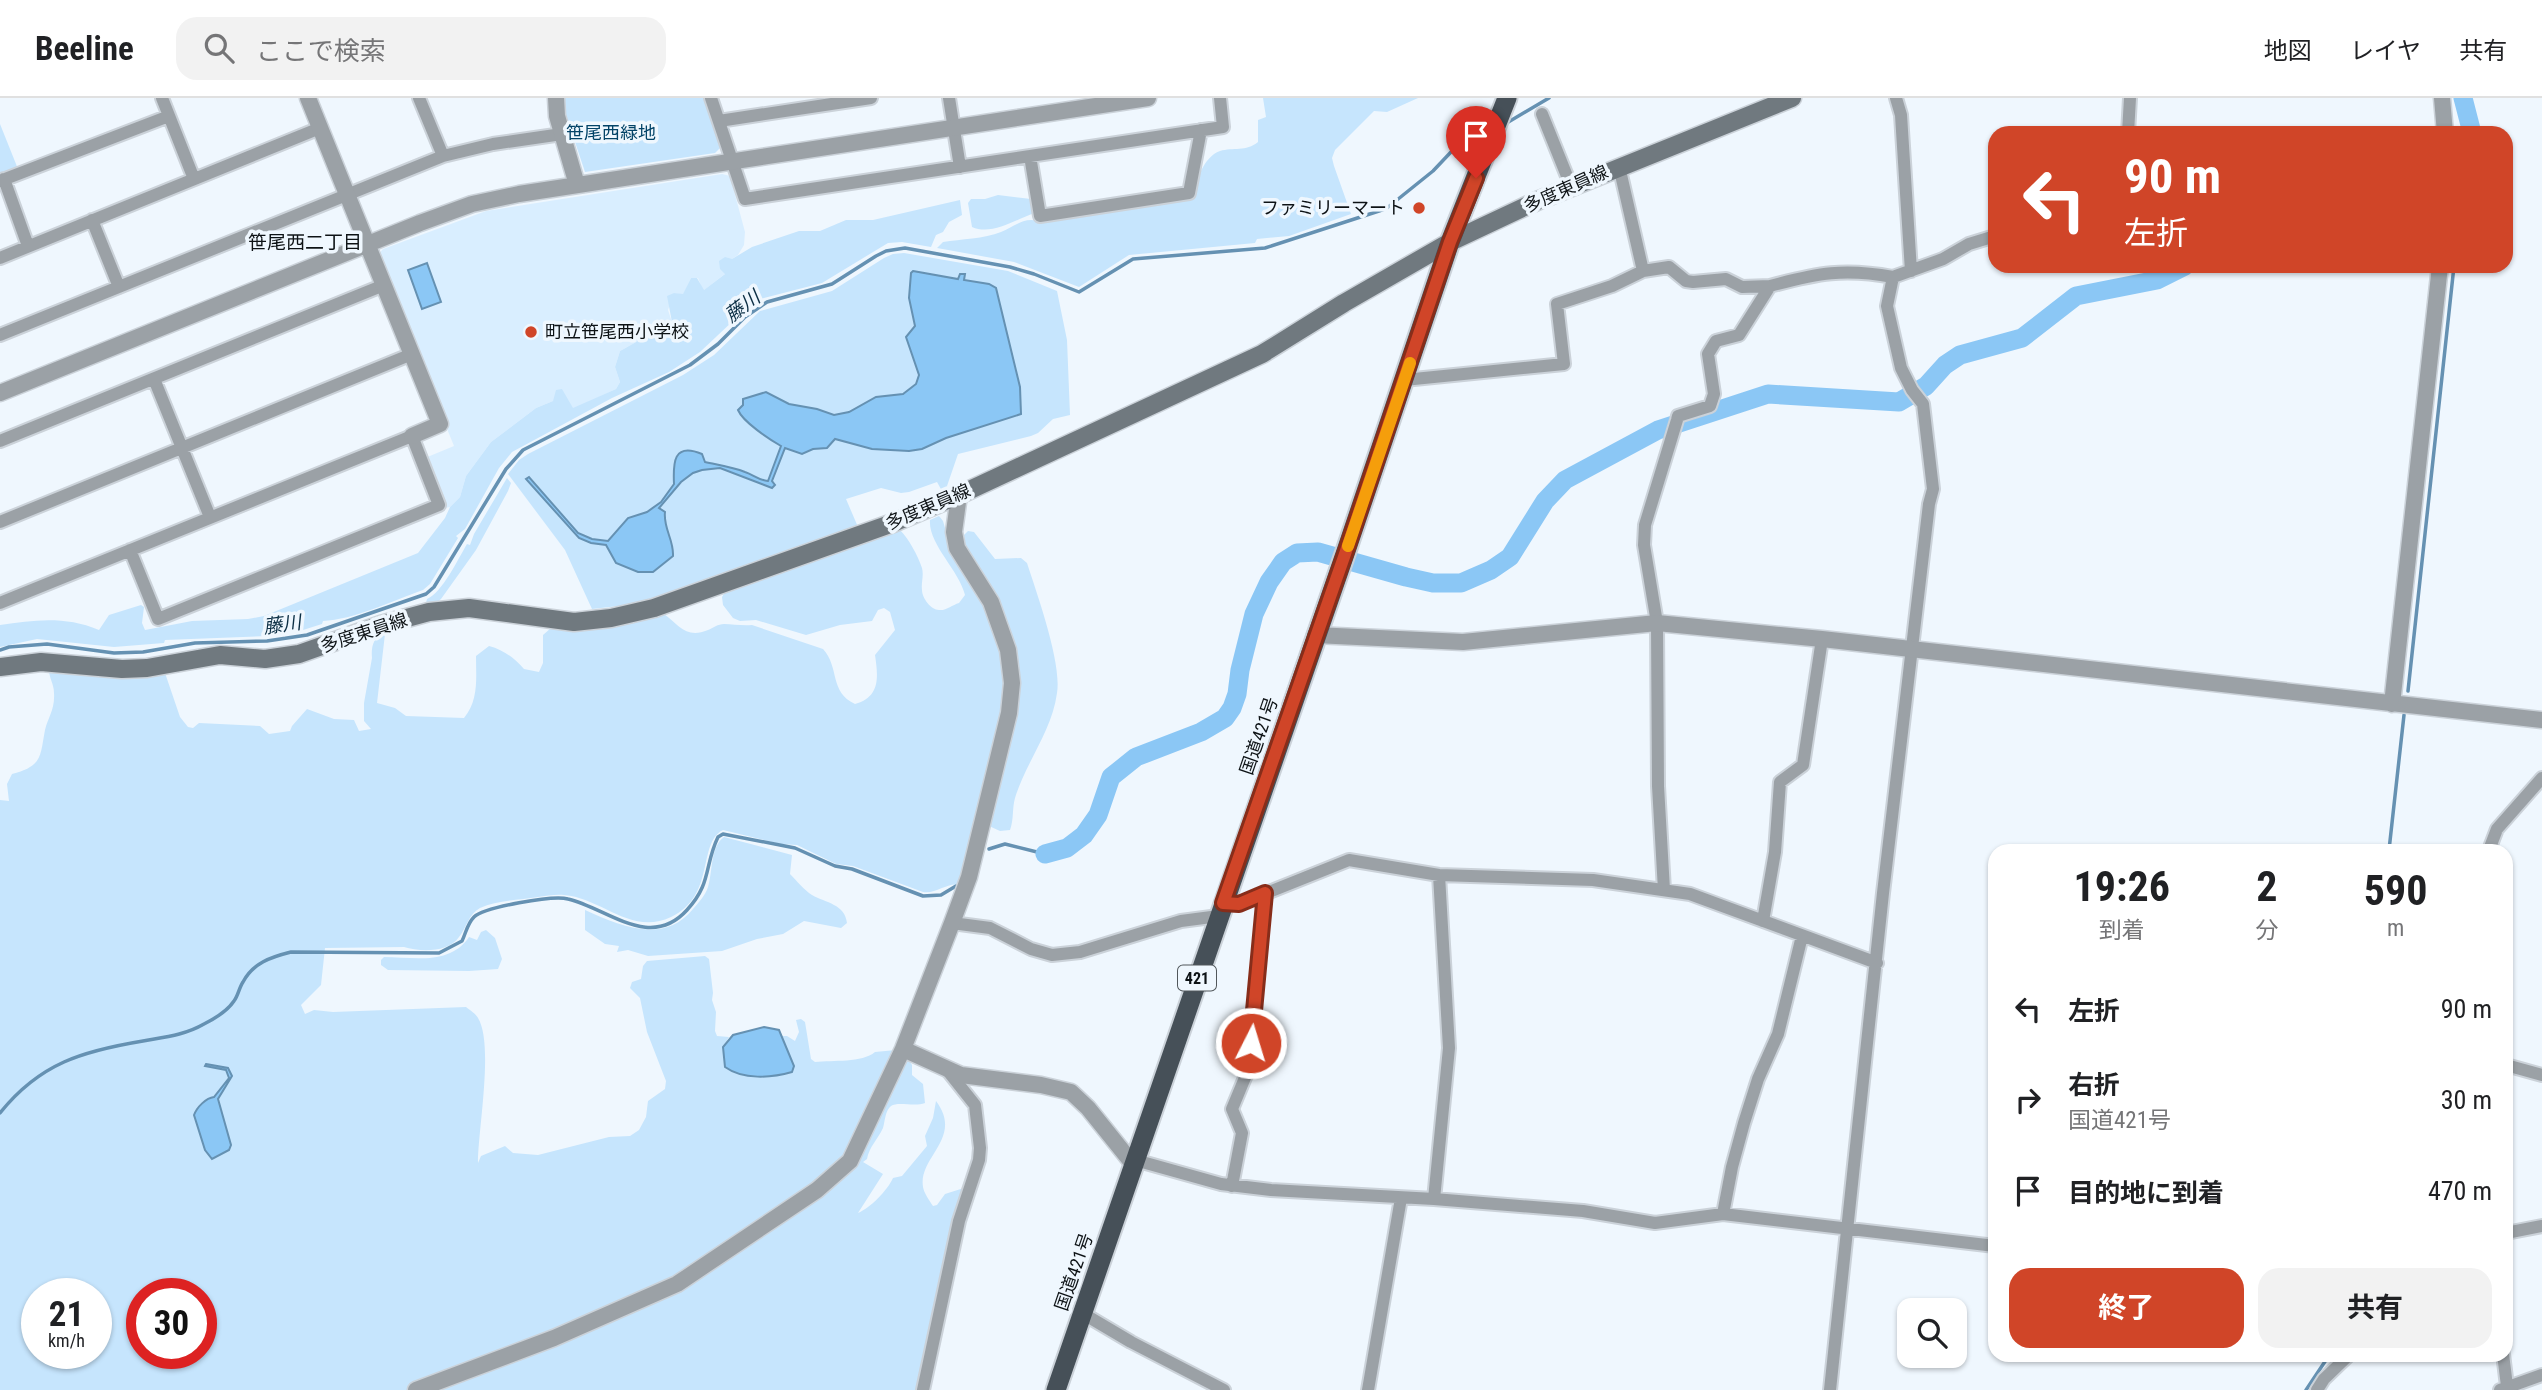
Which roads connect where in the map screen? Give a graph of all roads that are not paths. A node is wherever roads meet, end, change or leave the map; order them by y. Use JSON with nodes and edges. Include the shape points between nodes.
{"nodes":[{"id":1,"x":162,"y":98,"type":"edge"},
{"id":2,"x":308,"y":98,"type":"edge"},
{"id":3,"x":420,"y":98,"type":"edge"},
{"id":4,"x":556,"y":98,"type":"edge"},
{"id":5,"x":711,"y":98,"type":"edge"},
{"id":6,"x":949,"y":98,"type":"edge"},
{"id":7,"x":1148,"y":98,"type":"edge"},
{"id":8,"x":1220,"y":98,"type":"edge"},
{"id":9,"x":1507,"y":98,"type":"edge"},
{"id":10,"x":1792,"y":98,"type":"edge"},
{"id":11,"x":1895,"y":98,"type":"edge"},
{"id":12,"x":2130,"y":98,"type":"edge"},
{"id":13,"x":2442,"y":98,"type":"edge"},
{"id":14,"x":863,"y":99,"type":"edge"},
{"id":15,"x":796,"y":104,"type":"edge"},
{"id":16,"x":1542,"y":114,"type":"dead end"},
{"id":17,"x":169,"y":116,"type":"junction"},
{"id":18,"x":719,"y":121,"type":"junction"},
{"id":19,"x":2128,"y":126,"type":"edge"},
{"id":20,"x":2444,"y":126,"type":"edge"},
{"id":21,"x":953,"y":127,"type":"junction"},
{"id":22,"x":320,"y":128,"type":"junction"},
{"id":23,"x":1201,"y":131,"type":"junction"},
{"id":24,"x":562,"y":134,"type":"junction"},
{"id":25,"x":443,"y":156,"type":"junction"},
{"id":26,"x":1030,"y":156,"type":"junction"},
{"id":27,"x":732,"y":162,"type":"junction"},
{"id":28,"x":1619,"y":166,"type":"junction"},
{"id":29,"x":960,"y":167,"type":"junction"},
{"id":30,"x":194,"y":179,"type":"junction"},
{"id":31,"x":2,"y":180,"type":"edge"},
{"id":32,"x":577,"y":185,"type":"junction"},
{"id":33,"x":1571,"y":186,"type":"junction"},
{"id":34,"x":347,"y":195,"type":"junction"},
{"id":35,"x":92,"y":220,"type":"junction"},
{"id":36,"x":1988,"y":238,"type":"edge"},
{"id":37,"x":1450,"y":242,"type":"junction"},
{"id":38,"x":367,"y":243,"type":"junction"},
{"id":39,"x":28,"y":246,"type":"junction"},
{"id":40,"x":0,"y":258,"type":"edge"},
{"id":41,"x":1643,"y":271,"type":"junction"},
{"id":42,"x":1911,"y":271,"type":"junction"},
{"id":43,"x":2439,"y":273,"type":"edge"},
{"id":44,"x":1893,"y":277,"type":"junction"},
{"id":45,"x":384,"y":285,"type":"junction"},
{"id":46,"x":1770,"y":286,"type":"junction"},
{"id":47,"x":118,"y":287,"type":"junction"},
{"id":48,"x":0,"y":335,"type":"edge"},
{"id":49,"x":412,"y":354,"type":"junction"},
{"id":50,"x":154,"y":379,"type":"junction"},
{"id":51,"x":1404,"y":380,"type":"junction"},
{"id":52,"x":0,"y":393,"type":"edge"},
{"id":53,"x":412,"y":436,"type":"junction"},
{"id":54,"x":0,"y":442,"type":"edge"},
{"id":55,"x":183,"y":448,"type":"junction"},
{"id":56,"x":958,"y":495,"type":"junction"},
{"id":57,"x":210,"y":517,"type":"junction"},
{"id":58,"x":0,"y":522,"type":"edge"},
{"id":59,"x":130,"y":550,"type":"junction"},
{"id":60,"x":0,"y":603,"type":"edge"},
{"id":61,"x":1657,"y":623,"type":"junction"},
{"id":62,"x":1315,"y":635,"type":"junction"},
{"id":63,"x":1822,"y":639,"type":"junction"},
{"id":64,"x":1912,"y":650,"type":"junction"},
{"id":65,"x":0,"y":667,"type":"edge"},
{"id":66,"x":2392,"y":704,"type":"junction"},
{"id":67,"x":2542,"y":720,"type":"edge"},
{"id":68,"x":2542,"y":778,"type":"edge"},
{"id":69,"x":2491,"y":844,"type":"edge"},
{"id":70,"x":1439,"y":875,"type":"junction"},
{"id":71,"x":1664,"y":890,"type":"junction"},
{"id":72,"x":1265,"y":893,"type":"junction"},
{"id":73,"x":1221,"y":910,"type":"junction"},
{"id":74,"x":1763,"y":922,"type":"junction"},
{"id":75,"x":952,"y":923,"type":"junction"},
{"id":76,"x":1802,"y":936,"type":"junction"},
{"id":77,"x":1877,"y":963,"type":"junction"},
{"id":78,"x":903,"y":1049,"type":"junction"},
{"id":79,"x":2513,"y":1067,"type":"edge"},
{"id":80,"x":948,"y":1071,"type":"junction"},
{"id":81,"x":2542,"y":1074,"type":"edge"},
{"id":82,"x":1134,"y":1162,"type":"junction"},
{"id":83,"x":1232,"y":1186,"type":"junction"},
{"id":84,"x":1401,"y":1198,"type":"junction"},
{"id":85,"x":1434,"y":1199,"type":"junction"},
{"id":86,"x":1723,"y":1214,"type":"junction"},
{"id":87,"x":2542,"y":1226,"type":"edge"},
{"id":88,"x":1848,"y":1230,"type":"junction"},
{"id":89,"x":2513,"y":1232,"type":"edge"},
{"id":90,"x":1988,"y":1245,"type":"edge"},
{"id":91,"x":1082,"y":1313,"type":"junction"},
{"id":92,"x":2342,"y":1362,"type":"edge"},
{"id":93,"x":2503,"y":1362,"type":"edge"},
{"id":94,"x":2542,"y":1374,"type":"edge"},
{"id":95,"x":2503,"y":1388,"type":"edge"},
{"id":96,"x":416,"y":1390,"type":"edge"},
{"id":97,"x":923,"y":1390,"type":"edge"},
{"id":98,"x":1056,"y":1390,"type":"edge"},
{"id":99,"x":1224,"y":1390,"type":"edge"},
{"id":100,"x":1368,"y":1390,"type":"edge"},
{"id":101,"x":1830,"y":1390,"type":"edge"},
{"id":102,"x":2317,"y":1390,"type":"edge"}],
"edges":[{"from":1,"to":17,"type":"street"},
{"from":2,"to":22,"type":"street"},
{"from":3,"to":25,"type":"street"},
{"from":4,"to":24,"type":"street"},
{"from":5,"to":18,"type":"street"},
{"from":6,"to":21,"type":"street"},
{"from":7,"to":21,"type":"street"},
{"from":8,"to":23,"type":"street","via":[[1224,126]]},
{"from":9,"to":37,"type":"highway","name":"国道421号","number":"421"},
{"from":10,"to":28,"type":"main road","name":"多度東員線"},
{"from":11,"to":42,"type":"street","via":[[1901,115]]},
{"from":12,"to":19,"type":"street"},
{"from":13,"to":20,"type":"street"},
{"from":14,"to":15,"type":"street"},
{"from":15,"to":18,"type":"street"},
{"from":16,"to":33,"type":"street"},
{"from":17,"to":30,"type":"street"},
{"from":17,"to":31,"type":"street"},
{"from":18,"to":27,"type":"street"},
{"from":21,"to":27,"type":"street"},
{"from":21,"to":29,"type":"street"},
{"from":22,"to":30,"type":"street"},
{"from":22,"to":34,"type":"street"},
{"from":23,"to":26,"type":"street"},
{"from":23,"to":26,"type":"street","via":[[1189,193],[1040,216]]},
{"from":24,"to":25,"type":"street"},
{"from":24,"to":32,"type":"street"},
{"from":25,"to":34,"type":"street"},
{"from":26,"to":29,"type":"street"},
{"from":27,"to":29,"type":"street","via":[[745,199]]},
{"from":27,"to":32,"type":"street"},
{"from":28,"to":33,"type":"main road","name":"多度東員線"},
{"from":28,"to":41,"type":"street"},
{"from":30,"to":35,"type":"street"},
{"from":31,"to":39,"type":"street"},
{"from":32,"to":38,"type":"street","via":[[472,204]]},
{"from":33,"to":37,"type":"main road","name":"多度東員線"},
{"from":34,"to":38,"type":"street"},
{"from":34,"to":47,"type":"street"},
{"from":35,"to":39,"type":"street"},
{"from":35,"to":47,"type":"street"},
{"from":36,"to":42,"type":"street"},
{"from":37,"to":51,"type":"highway","name":"国道421号","number":"421"},
{"from":37,"to":56,"type":"main road","name":"多度東員線","via":[[1262,354]]},
{"from":38,"to":45,"type":"street"},
{"from":38,"to":52,"type":"street"},
{"from":39,"to":40,"type":"street"},
{"from":41,"to":46,"type":"street","via":[[1669,267],[1693,282],[1726,279],[1742,287]]},
{"from":41,"to":51,"type":"street","via":[[1557,304],[1564,364]]},
{"from":42,"to":44,"type":"street"},
{"from":43,"to":66,"type":"street"},
{"from":44,"to":46,"type":"street","via":[[1829,271]]},
{"from":44,"to":64,"type":"street","via":[[1887,306],[1901,368],[1923,404],[1933,489]]},
{"from":45,"to":49,"type":"street"},
{"from":45,"to":50,"type":"street"},
{"from":46,"to":61,"type":"street","via":[[1739,335],[1716,341],[1708,354],[1714,394],[1710,406],[1678,416],[1645,525]]},
{"from":47,"to":48,"type":"street"},
{"from":49,"to":53,"type":"street","via":[[440,424]]},
{"from":49,"to":55,"type":"street"},
{"from":50,"to":54,"type":"street"},
{"from":50,"to":55,"type":"street"},
{"from":51,"to":62,"type":"highway","name":"国道421号","number":"421"},
{"from":53,"to":57,"type":"street"},
{"from":53,"to":59,"type":"street","via":[[439,505],[158,619]]},
{"from":55,"to":57,"type":"street"},
{"from":55,"to":58,"type":"street"},
{"from":56,"to":65,"type":"main road","name":"多度東員線","via":[[893,523],[654,608],[611,618],[575,622],[469,608],[429,612],[299,654],[265,659],[220,655],[122,669],[41,662]]},
{"from":56,"to":75,"type":"street","via":[[957,548],[1000,623],[1012,683],[1009,713],[972,864]]},
{"from":57,"to":59,"type":"street"},
{"from":59,"to":60,"type":"street"},
{"from":61,"to":62,"type":"street","via":[[1463,642]]},
{"from":61,"to":63,"type":"street"},
{"from":61,"to":71,"type":"street"},
{"from":62,"to":73,"type":"highway","name":"国道421号","number":"421"},
{"from":63,"to":64,"type":"street"},
{"from":63,"to":74,"type":"street","via":[[1803,765],[1780,782]]},
{"from":64,"to":66,"type":"street"},
{"from":64,"to":77,"type":"street"},
{"from":66,"to":67,"type":"street"},
{"from":68,"to":69,"type":"street","via":[[2497,829]]},
{"from":70,"to":71,"type":"street","via":[[1593,880]]},
{"from":70,"to":72,"type":"street","via":[[1349,860]]},
{"from":70,"to":85,"type":"street","via":[[1449,1048]]},
{"from":71,"to":74,"type":"street","via":[[1690,894]]},
{"from":72,"to":73,"type":"street"},
{"from":72,"to":83,"type":"street","via":[[1249,1068],[1233,1109],[1242,1133]]},
{"from":73,"to":75,"type":"street","via":[[1052,955],[990,928]]},
{"from":73,"to":82,"type":"highway","name":"国道421号","number":"421"},
{"from":74,"to":76,"type":"street"},
{"from":75,"to":78,"type":"street"},
{"from":76,"to":77,"type":"street"},
{"from":76,"to":86,"type":"street","via":[[1779,1034],[1744,1123]]},
{"from":77,"to":88,"type":"street"},
{"from":78,"to":80,"type":"street"},
{"from":78,"to":96,"type":"street","via":[[850,1161],[817,1190],[677,1284],[554,1338]]},
{"from":79,"to":81,"type":"street"},
{"from":80,"to":82,"type":"street","via":[[1071,1092]]},
{"from":80,"to":97,"type":"street","via":[[975,1105],[980,1148]]},
{"from":82,"to":83,"type":"street"},
{"from":82,"to":91,"type":"highway","name":"国道421号","number":"421"},
{"from":83,"to":84,"type":"street"},
{"from":84,"to":85,"type":"street"},
{"from":84,"to":100,"type":"street"},
{"from":85,"to":86,"type":"street","via":[[1655,1223]]},
{"from":86,"to":88,"type":"street"},
{"from":87,"to":89,"type":"street"},
{"from":88,"to":90,"type":"street"},
{"from":88,"to":101,"type":"street"},
{"from":91,"to":98,"type":"highway","name":"国道421号","number":"421"},
{"from":91,"to":99,"type":"street"},
{"from":92,"to":102,"type":"street"},
{"from":93,"to":95,"type":"street"},
{"from":94,"to":95,"type":"street"}]}
